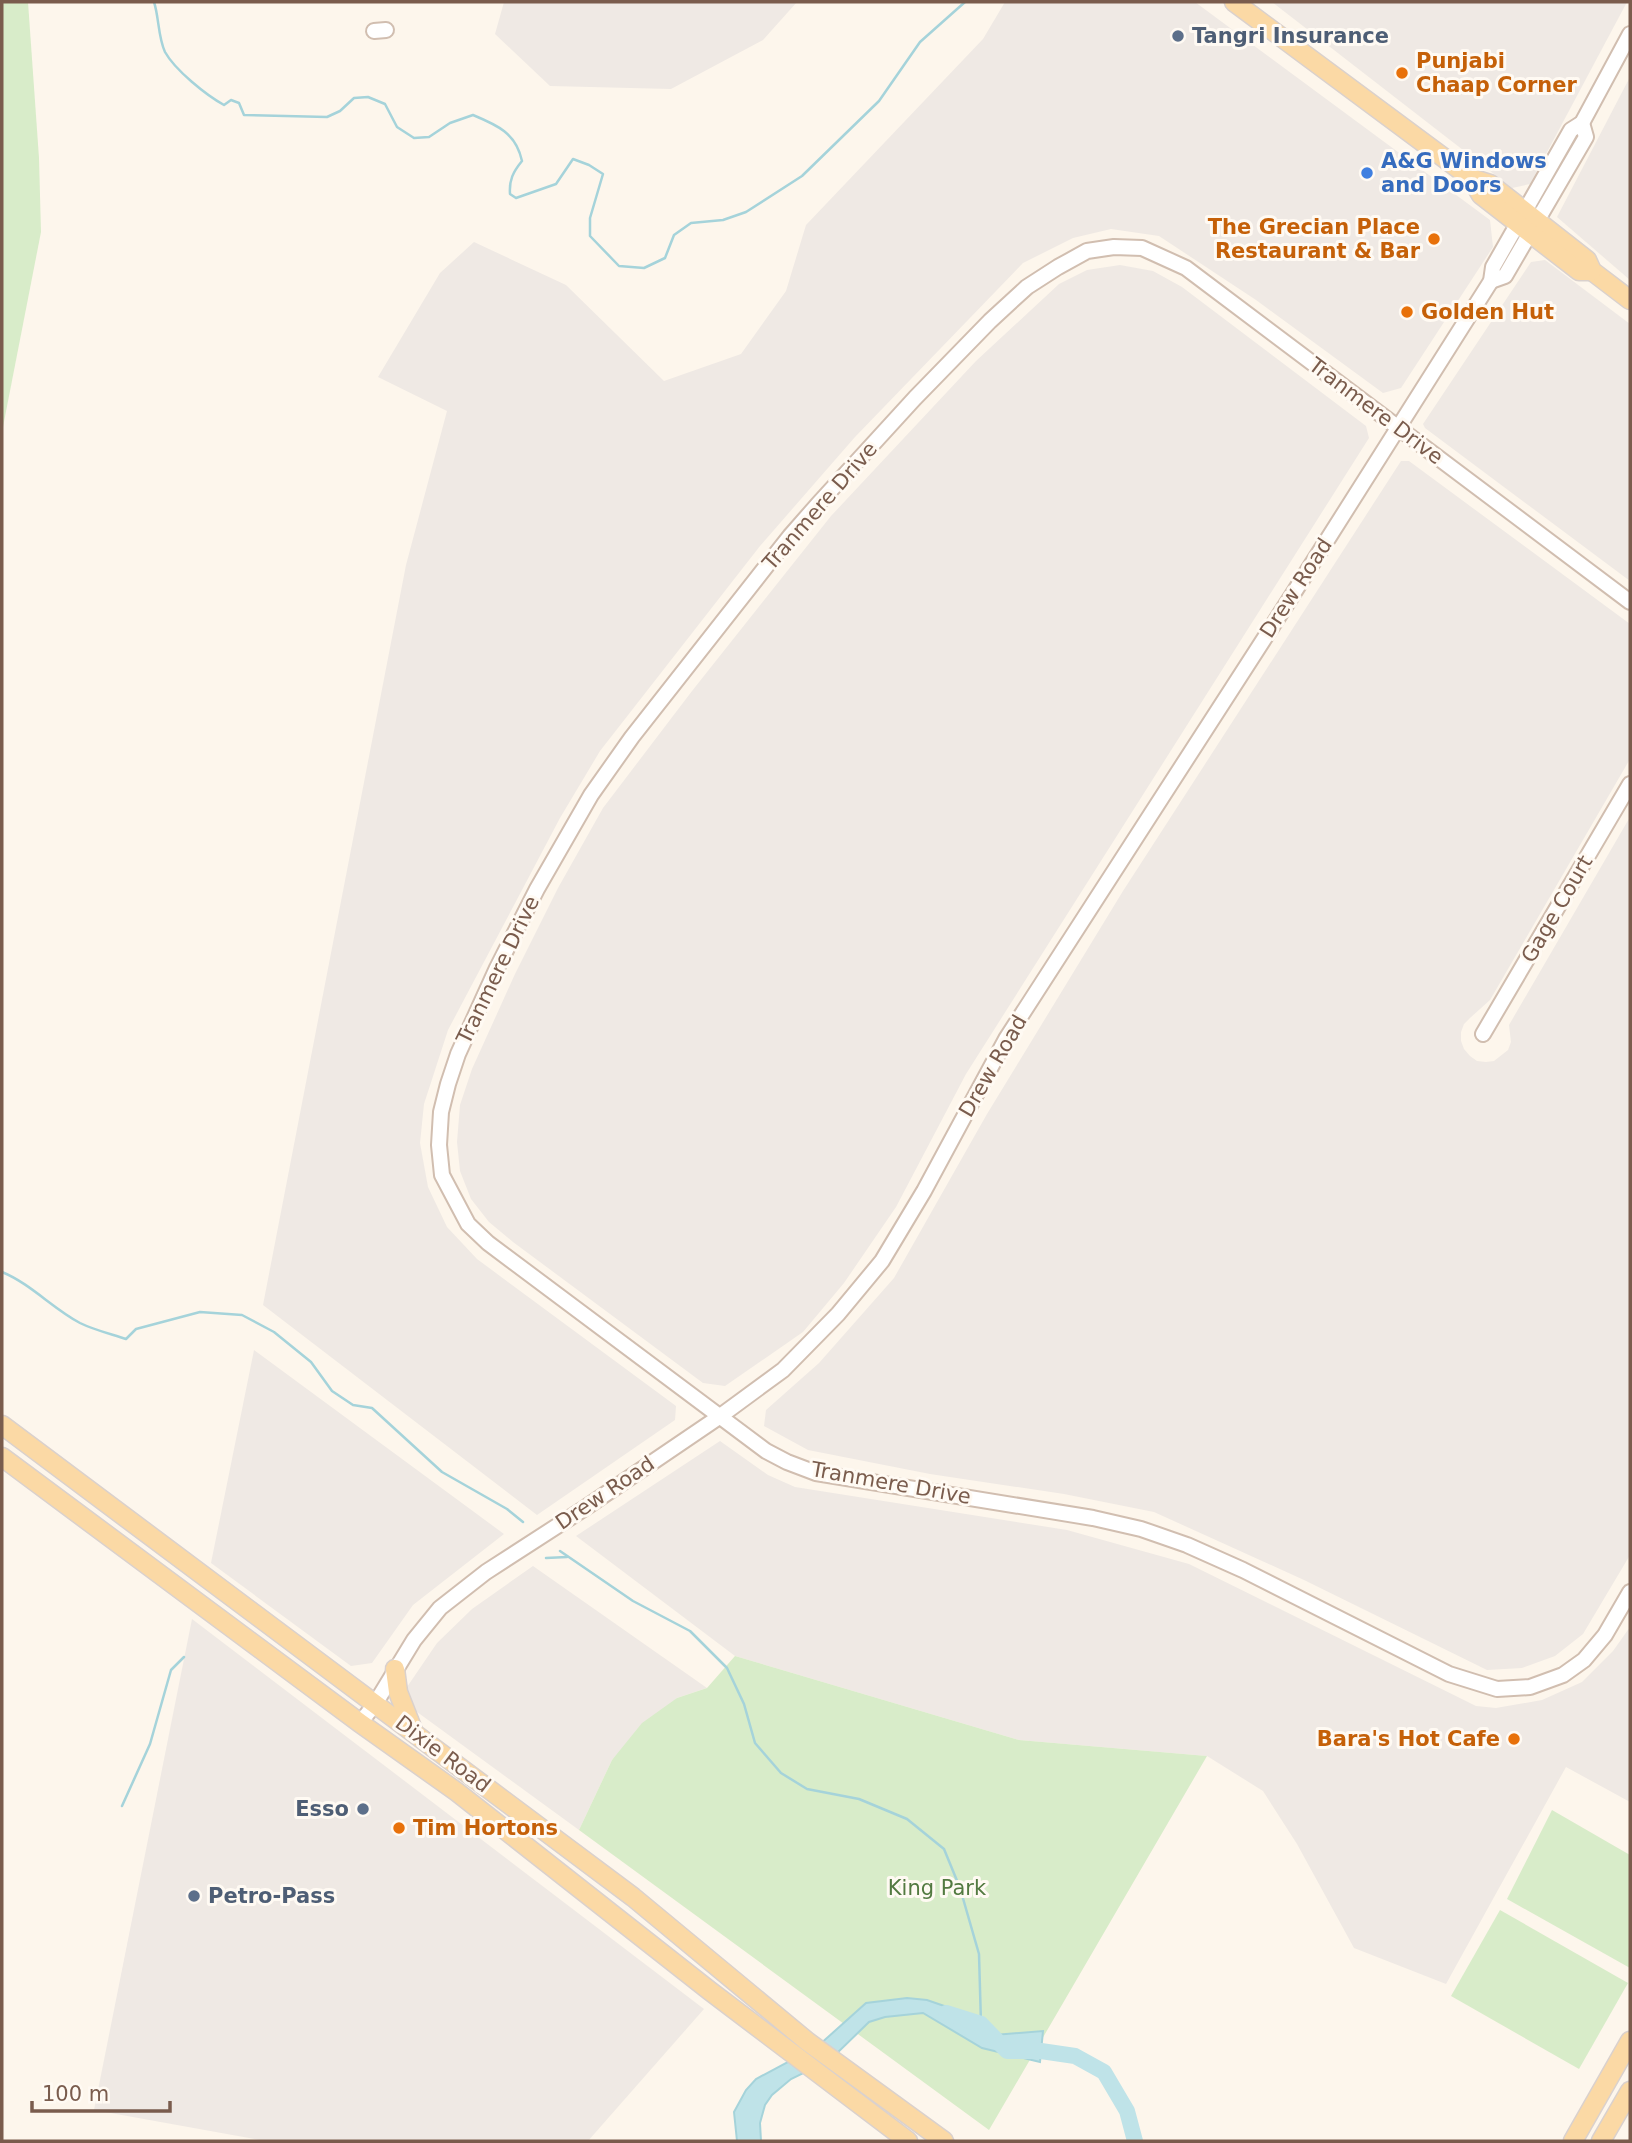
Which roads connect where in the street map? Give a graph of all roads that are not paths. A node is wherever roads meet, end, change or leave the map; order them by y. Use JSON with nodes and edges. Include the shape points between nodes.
{"nodes":[{"id":1,"x":1234,"y":2,"type":"edge"},
{"id":2,"x":1630,"y":34,"type":"edge"},
{"id":3,"x":1528,"y":222,"type":"junction"},
{"id":4,"x":1630,"y":300,"type":"edge"},
{"id":5,"x":1398,"y":428,"type":"junction"},
{"id":6,"x":1630,"y":602,"type":"edge"},
{"id":7,"x":1630,"y":784,"type":"edge"},
{"id":8,"x":1483,"y":1034,"type":"dead end"},
{"id":9,"x":719,"y":1417,"type":"junction"},
{"id":10,"x":2,"y":1425,"type":"edge"},
{"id":11,"x":2,"y":1457,"type":"edge"},
{"id":12,"x":1630,"y":1592,"type":"edge"},
{"id":13,"x":395,"y":1669,"type":"junction"},
{"id":14,"x":375,"y":1704,"type":"junction"},
{"id":15,"x":360,"y":1723,"type":"junction"},
{"id":16,"x":415,"y":1733,"type":"junction"},
{"id":17,"x":1630,"y":2041,"type":"edge"},
{"id":18,"x":1630,"y":2091,"type":"edge"},
{"id":19,"x":908,"y":2141,"type":"edge"},
{"id":20,"x":944,"y":2141,"type":"edge"},
{"id":21,"x":1573,"y":2141,"type":"edge"},
{"id":22,"x":1601,"y":2141,"type":"edge"}],
"edges":[{"from":1,"to":3,"type":"main road","via":[[1471,178],[1481,195]]},
{"from":2,"to":3,"type":"street","name":"Drew Road","via":[[1582,123],[1571,130]]},
{"from":3,"to":4,"type":"main road","via":[[1587,260],[1592,271]]},
{"from":3,"to":5,"type":"street","name":"Drew Road","via":[[1493,267],[1491,281]]},
{"from":5,"to":6,"type":"street","name":"Tranmere Drive"},
{"from":5,"to":9,"type":"street","name":"Drew Road","via":[[1006,1039],[882,1261],[783,1370]]},
{"from":5,"to":9,"type":"street","name":"Tranmere Drive","via":[[1186,268],[1142,248],[1087,251],[1027,288],[990,321],[825,496],[591,795],[537,889],[458,1054],[441,1112],[442,1175],[468,1224],[488,1243]]},
{"from":7,"to":8,"type":"street","name":"Gage Court"},
{"from":9,"to":12,"type":"street","name":"Tranmere Drive","via":[[766,1451],[816,1473],[1093,1518],[1187,1545],[1449,1674],[1497,1689],[1530,1686],[1563,1675],[1584,1660]]},
{"from":9,"to":13,"type":"street","name":"Drew Road","via":[[486,1572],[440,1608]]},
{"from":10,"to":14,"type":"main road","name":"Dixie Road"},
{"from":11,"to":15,"type":"main road","name":"Dixie Road"},
{"from":13,"to":14,"type":"street","name":"Drew Road"},
{"from":13,"to":16,"type":"main road","via":[[398,1692]]},
{"from":14,"to":15,"type":"street","name":"Drew Road"},
{"from":14,"to":16,"type":"main road","name":"Dixie Road"},
{"from":15,"to":19,"type":"main road","name":"Dixie Road","via":[[457,1792]]},
{"from":16,"to":20,"type":"main road","name":"Dixie Road","via":[[634,1898],[808,2042]]},
{"from":17,"to":21,"type":"main road"},
{"from":18,"to":22,"type":"main road"}]}
